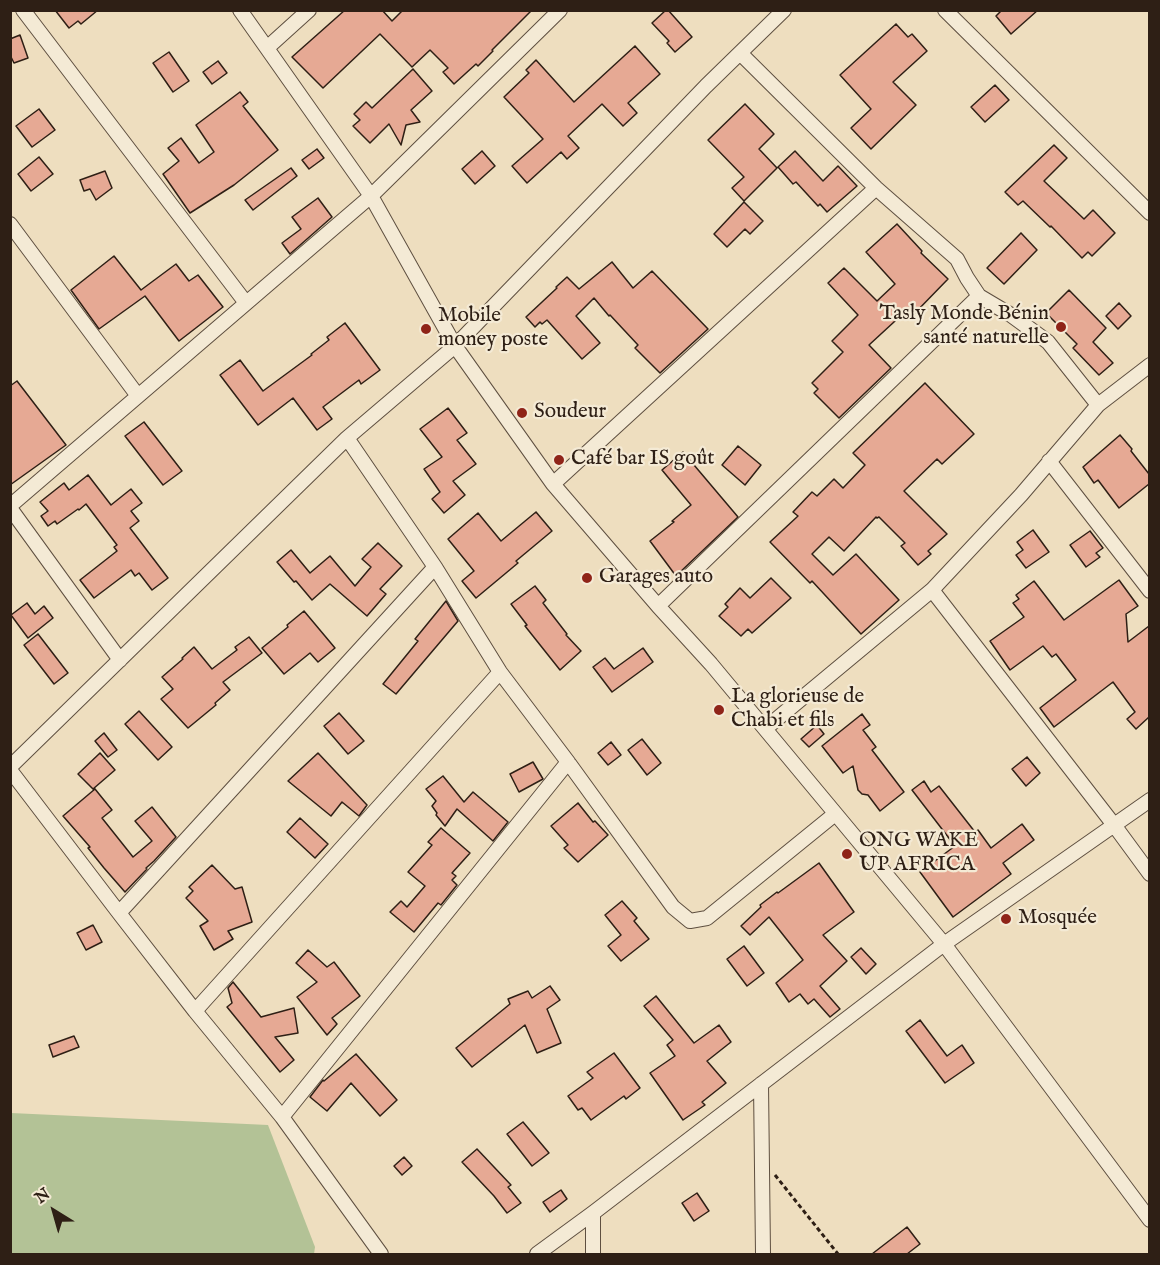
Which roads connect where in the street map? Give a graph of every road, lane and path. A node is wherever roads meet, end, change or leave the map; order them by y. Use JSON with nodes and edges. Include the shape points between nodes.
{"nodes":[{"id":1,"x":23,"y":10,"type":"edge"},
{"id":2,"x":240,"y":10,"type":"edge"},
{"id":3,"x":309,"y":10,"type":"edge"},
{"id":4,"x":560,"y":10,"type":"edge"},
{"id":5,"x":784,"y":10,"type":"edge"},
{"id":6,"x":945,"y":10,"type":"edge"},
{"id":7,"x":267,"y":48,"type":"junction"},
{"id":8,"x":740,"y":53,"type":"junction"},
{"id":9,"x":876,"y":188,"type":"junction"},
{"id":10,"x":371,"y":196,"type":"junction"},
{"id":11,"x":1149,"y":213,"type":"edge"},
{"id":12,"x":10,"y":224,"type":"edge"},
{"id":13,"x":979,"y":296,"type":"junction"},
{"id":14,"x":246,"y":303,"type":"junction"},
{"id":15,"x":455,"y":346,"type":"junction"},
{"id":16,"x":1149,"y":364,"type":"edge"},
{"id":17,"x":138,"y":396,"type":"junction"},
{"id":18,"x":1098,"y":405,"type":"junction"},
{"id":19,"x":347,"y":438,"type":"junction"},
{"id":20,"x":1049,"y":460,"type":"junction"},
{"id":21,"x":553,"y":484,"type":"junction"},
{"id":22,"x":10,"y":507,"type":"edge"},
{"id":23,"x":435,"y":567,"type":"junction"},
{"id":24,"x":932,"y":590,"type":"junction"},
{"id":25,"x":1149,"y":591,"type":"edge"},
{"id":26,"x":658,"y":606,"type":"junction"},
{"id":27,"x":120,"y":660,"type":"junction"},
{"id":28,"x":500,"y":672,"type":"junction"},
{"id":29,"x":765,"y":728,"type":"junction"},
{"id":30,"x":568,"y":762,"type":"junction"},
{"id":31,"x":10,"y":768,"type":"edge"},
{"id":32,"x":1149,"y":800,"type":"edge"},
{"id":33,"x":835,"y":814,"type":"junction"},
{"id":34,"x":1114,"y":825,"type":"junction"},
{"id":35,"x":1149,"y":874,"type":"edge"},
{"id":36,"x":119,"y":913,"type":"junction"},
{"id":37,"x":944,"y":944,"type":"junction"},
{"id":38,"x":195,"y":1011,"type":"junction"},
{"id":39,"x":760,"y":1084,"type":"junction"},
{"id":40,"x":282,"y":1117,"type":"junction"},
{"id":41,"x":761,"y":1157,"type":"junction"},
{"id":42,"x":593,"y":1213,"type":"junction"},
{"id":43,"x":1149,"y":1220,"type":"edge"},
{"id":44,"x":381,"y":1254,"type":"edge"},
{"id":45,"x":537,"y":1254,"type":"edge"},
{"id":46,"x":593,"y":1254,"type":"edge"},
{"id":47,"x":763,"y":1254,"type":"edge"},
{"id":48,"x":838,"y":1254,"type":"edge"}],
"edges":[{"from":1,"to":14,"type":"street"},
{"from":2,"to":7,"type":"street"},
{"from":3,"to":7,"type":"street"},
{"from":4,"to":10,"type":"street"},
{"from":5,"to":8,"type":"street"},
{"from":6,"to":11,"type":"street"},
{"from":7,"to":10,"type":"street"},
{"from":8,"to":9,"type":"street"},
{"from":8,"to":15,"type":"street"},
{"from":9,"to":13,"type":"street","via":[[957,260]]},
{"from":9,"to":21,"type":"street"},
{"from":10,"to":14,"type":"street"},
{"from":10,"to":15,"type":"street"},
{"from":12,"to":17,"type":"street"},
{"from":13,"to":18,"type":"street","via":[[1048,342]]},
{"from":13,"to":26,"type":"street"},
{"from":14,"to":17,"type":"street"},
{"from":15,"to":19,"type":"street"},
{"from":15,"to":21,"type":"street"},
{"from":16,"to":18,"type":"street"},
{"from":17,"to":22,"type":"street"},
{"from":18,"to":20,"type":"street"},
{"from":19,"to":23,"type":"street"},
{"from":19,"to":27,"type":"street"},
{"from":20,"to":24,"type":"street"},
{"from":20,"to":25,"type":"street"},
{"from":21,"to":26,"type":"street"},
{"from":22,"to":27,"type":"street"},
{"from":23,"to":28,"type":"street"},
{"from":23,"to":36,"type":"street"},
{"from":24,"to":29,"type":"street"},
{"from":24,"to":34,"type":"street"},
{"from":26,"to":29,"type":"street"},
{"from":27,"to":31,"type":"street"},
{"from":28,"to":30,"type":"street"},
{"from":28,"to":38,"type":"street"},
{"from":29,"to":33,"type":"street"},
{"from":30,"to":33,"type":"street","via":[[672,907],[690,921],[707,918]]},
{"from":30,"to":40,"type":"street"},
{"from":31,"to":36,"type":"street"},
{"from":32,"to":34,"type":"street"},
{"from":33,"to":37,"type":"street"},
{"from":34,"to":35,"type":"street"},
{"from":34,"to":37,"type":"street"},
{"from":36,"to":38,"type":"street"},
{"from":37,"to":39,"type":"street"},
{"from":37,"to":43,"type":"street"},
{"from":38,"to":40,"type":"street"},
{"from":39,"to":41,"type":"street"},
{"from":39,"to":42,"type":"street"},
{"from":40,"to":44,"type":"street"},
{"from":41,"to":47,"type":"street"},
{"from":41,"to":48,"type":"path"},
{"from":42,"to":45,"type":"street"},
{"from":42,"to":46,"type":"street"}]}
